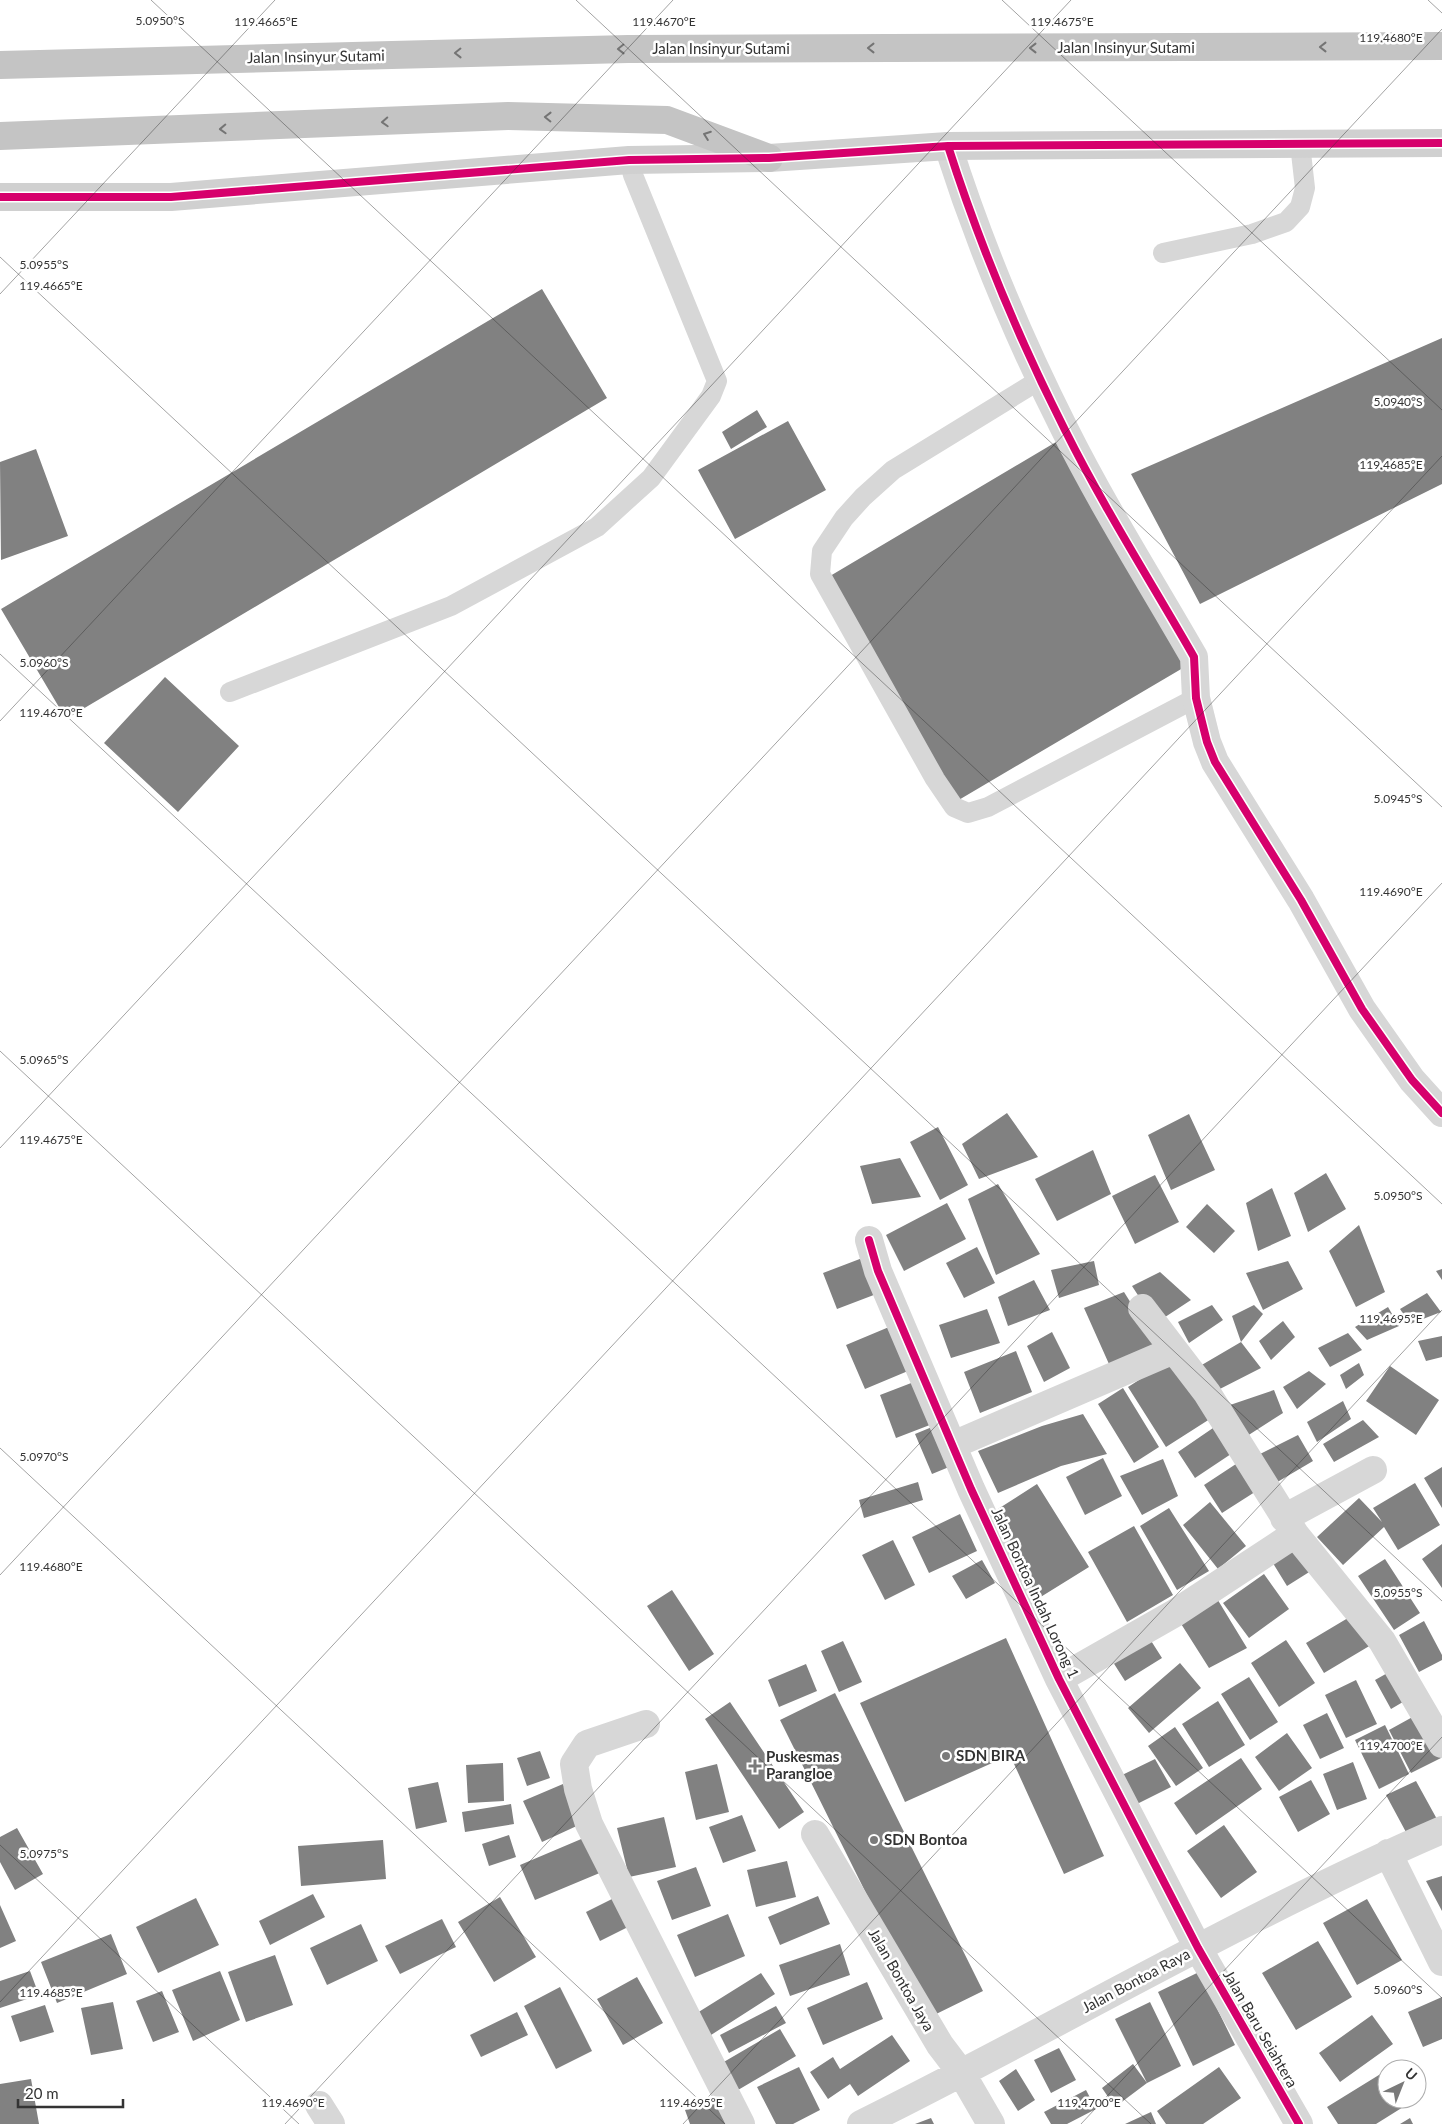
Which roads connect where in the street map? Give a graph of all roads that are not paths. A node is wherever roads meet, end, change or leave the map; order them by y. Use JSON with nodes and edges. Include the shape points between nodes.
{"nodes":[{"id":1,"x":1442,"y":46,"type":"edge"},
{"id":2,"x":0,"y":65,"type":"edge"},
{"id":3,"x":0,"y":136,"type":"edge"},
{"id":4,"x":1442,"y":143,"type":"edge"},
{"id":5,"x":1300,"y":144,"type":"junction"},
{"id":6,"x":948,"y":146,"type":"junction"},
{"id":7,"x":769,"y":158,"type":"junction"},
{"id":8,"x":629,"y":160,"type":"junction"},
{"id":9,"x":0,"y":197,"type":"edge"},
{"id":10,"x":1163,"y":253,"type":"dead end"},
{"id":11,"x":1041,"y":379,"type":"junction"},
{"id":12,"x":230,"y":692,"type":"dead end"},
{"id":13,"x":1196,"y":698,"type":"junction"},
{"id":14,"x":1442,"y":1113,"type":"edge"},
{"id":15,"x":869,"y":1240,"type":"dead end"},
{"id":16,"x":1142,"y":1308,"type":"dead end"},
{"id":17,"x":1174,"y":1350,"type":"junction"},
{"id":18,"x":953,"y":1445,"type":"junction"},
{"id":19,"x":1373,"y":1470,"type":"dead end"},
{"id":20,"x":1290,"y":1526,"type":"junction"},
{"id":21,"x":1059,"y":1679,"type":"junction"},
{"id":22,"x":646,"y":1724,"type":"dead end"},
{"id":23,"x":1442,"y":1744,"type":"edge"},
{"id":24,"x":1442,"y":1830,"type":"edge"},
{"id":25,"x":815,"y":1834,"type":"dead end"},
{"id":26,"x":1388,"y":1854,"type":"junction"},
{"id":27,"x":1198,"y":1948,"type":"junction"},
{"id":28,"x":1442,"y":1962,"type":"edge"},
{"id":29,"x":962,"y":2074,"type":"junction"},
{"id":30,"x":741,"y":2124,"type":"edge"},
{"id":31,"x":861,"y":2124,"type":"edge"},
{"id":32,"x":991,"y":2124,"type":"edge"},
{"id":33,"x":1300,"y":2124,"type":"edge"}],
"edges":[{"from":1,"to":2,"type":"highway","name":"Jalan Insinyur Sutami","one_way":true,"via":[[628,49]]},
{"from":7,"to":3,"type":"highway","one_way":true,"via":[[667,120],[508,116]]},
{"from":4,"to":5,"type":"street"},
{"from":5,"to":6,"type":"street"},
{"from":5,"to":10,"type":"lane","via":[[1305,188],[1300,207],[1286,222],[1252,234]]},
{"from":6,"to":7,"type":"street"},
{"from":6,"to":11,"type":"street","via":[[995,275]]},
{"from":7,"to":8,"type":"street"},
{"from":8,"to":9,"type":"street","via":[[171,197]]},
{"from":8,"to":12,"type":"lane","via":[[717,381],[710,396],[651,478],[597,527],[451,606]]},
{"from":11,"to":13,"type":"street","via":[[1090,476],[1194,657]]},
{"from":11,"to":13,"type":"lane","via":[[894,470],[863,497],[822,551],[820,574],[935,779],[954,806],[968,813],[988,807]]},
{"from":13,"to":14,"type":"street","via":[[1215,762],[1301,900],[1362,1009],[1412,1080]]},
{"from":15,"to":18,"type":"street","name":"Jalan Bontoa Indah Lorong 1","via":[[878,1271]]},
{"from":16,"to":17,"type":"street"},
{"from":17,"to":18,"type":"street"},
{"from":17,"to":20,"type":"street","via":[[1207,1393]]},
{"from":18,"to":21,"type":"street","name":"Jalan Bontoa Indah Lorong 1"},
{"from":19,"to":20,"type":"street"},
{"from":20,"to":21,"type":"street","via":[[1175,1613]]},
{"from":20,"to":23,"type":"street","via":[[1382,1641]]},
{"from":21,"to":27,"type":"street","name":"Jalan Bontoa Indah Lorong 1"},
{"from":22,"to":30,"type":"street","via":[[587,1744],[574,1764],[578,1789],[589,1824]]},
{"from":24,"to":26,"type":"street","name":"Jalan Bontoa Raya"},
{"from":25,"to":29,"type":"street","name":"Jalan Bontoa Jaya","via":[[940,2046]]},
{"from":26,"to":27,"type":"street","name":"Jalan Bontoa Raya"},
{"from":26,"to":28,"type":"street"},
{"from":27,"to":29,"type":"street","name":"Jalan Bontoa Raya"},
{"from":27,"to":33,"type":"street","name":"Jalan Baru Seiahtera"},
{"from":29,"to":31,"type":"street","name":"Jalan Bontoa Raya"},
{"from":29,"to":32,"type":"street","name":"Jalan Bontoa Jaya"}]}
